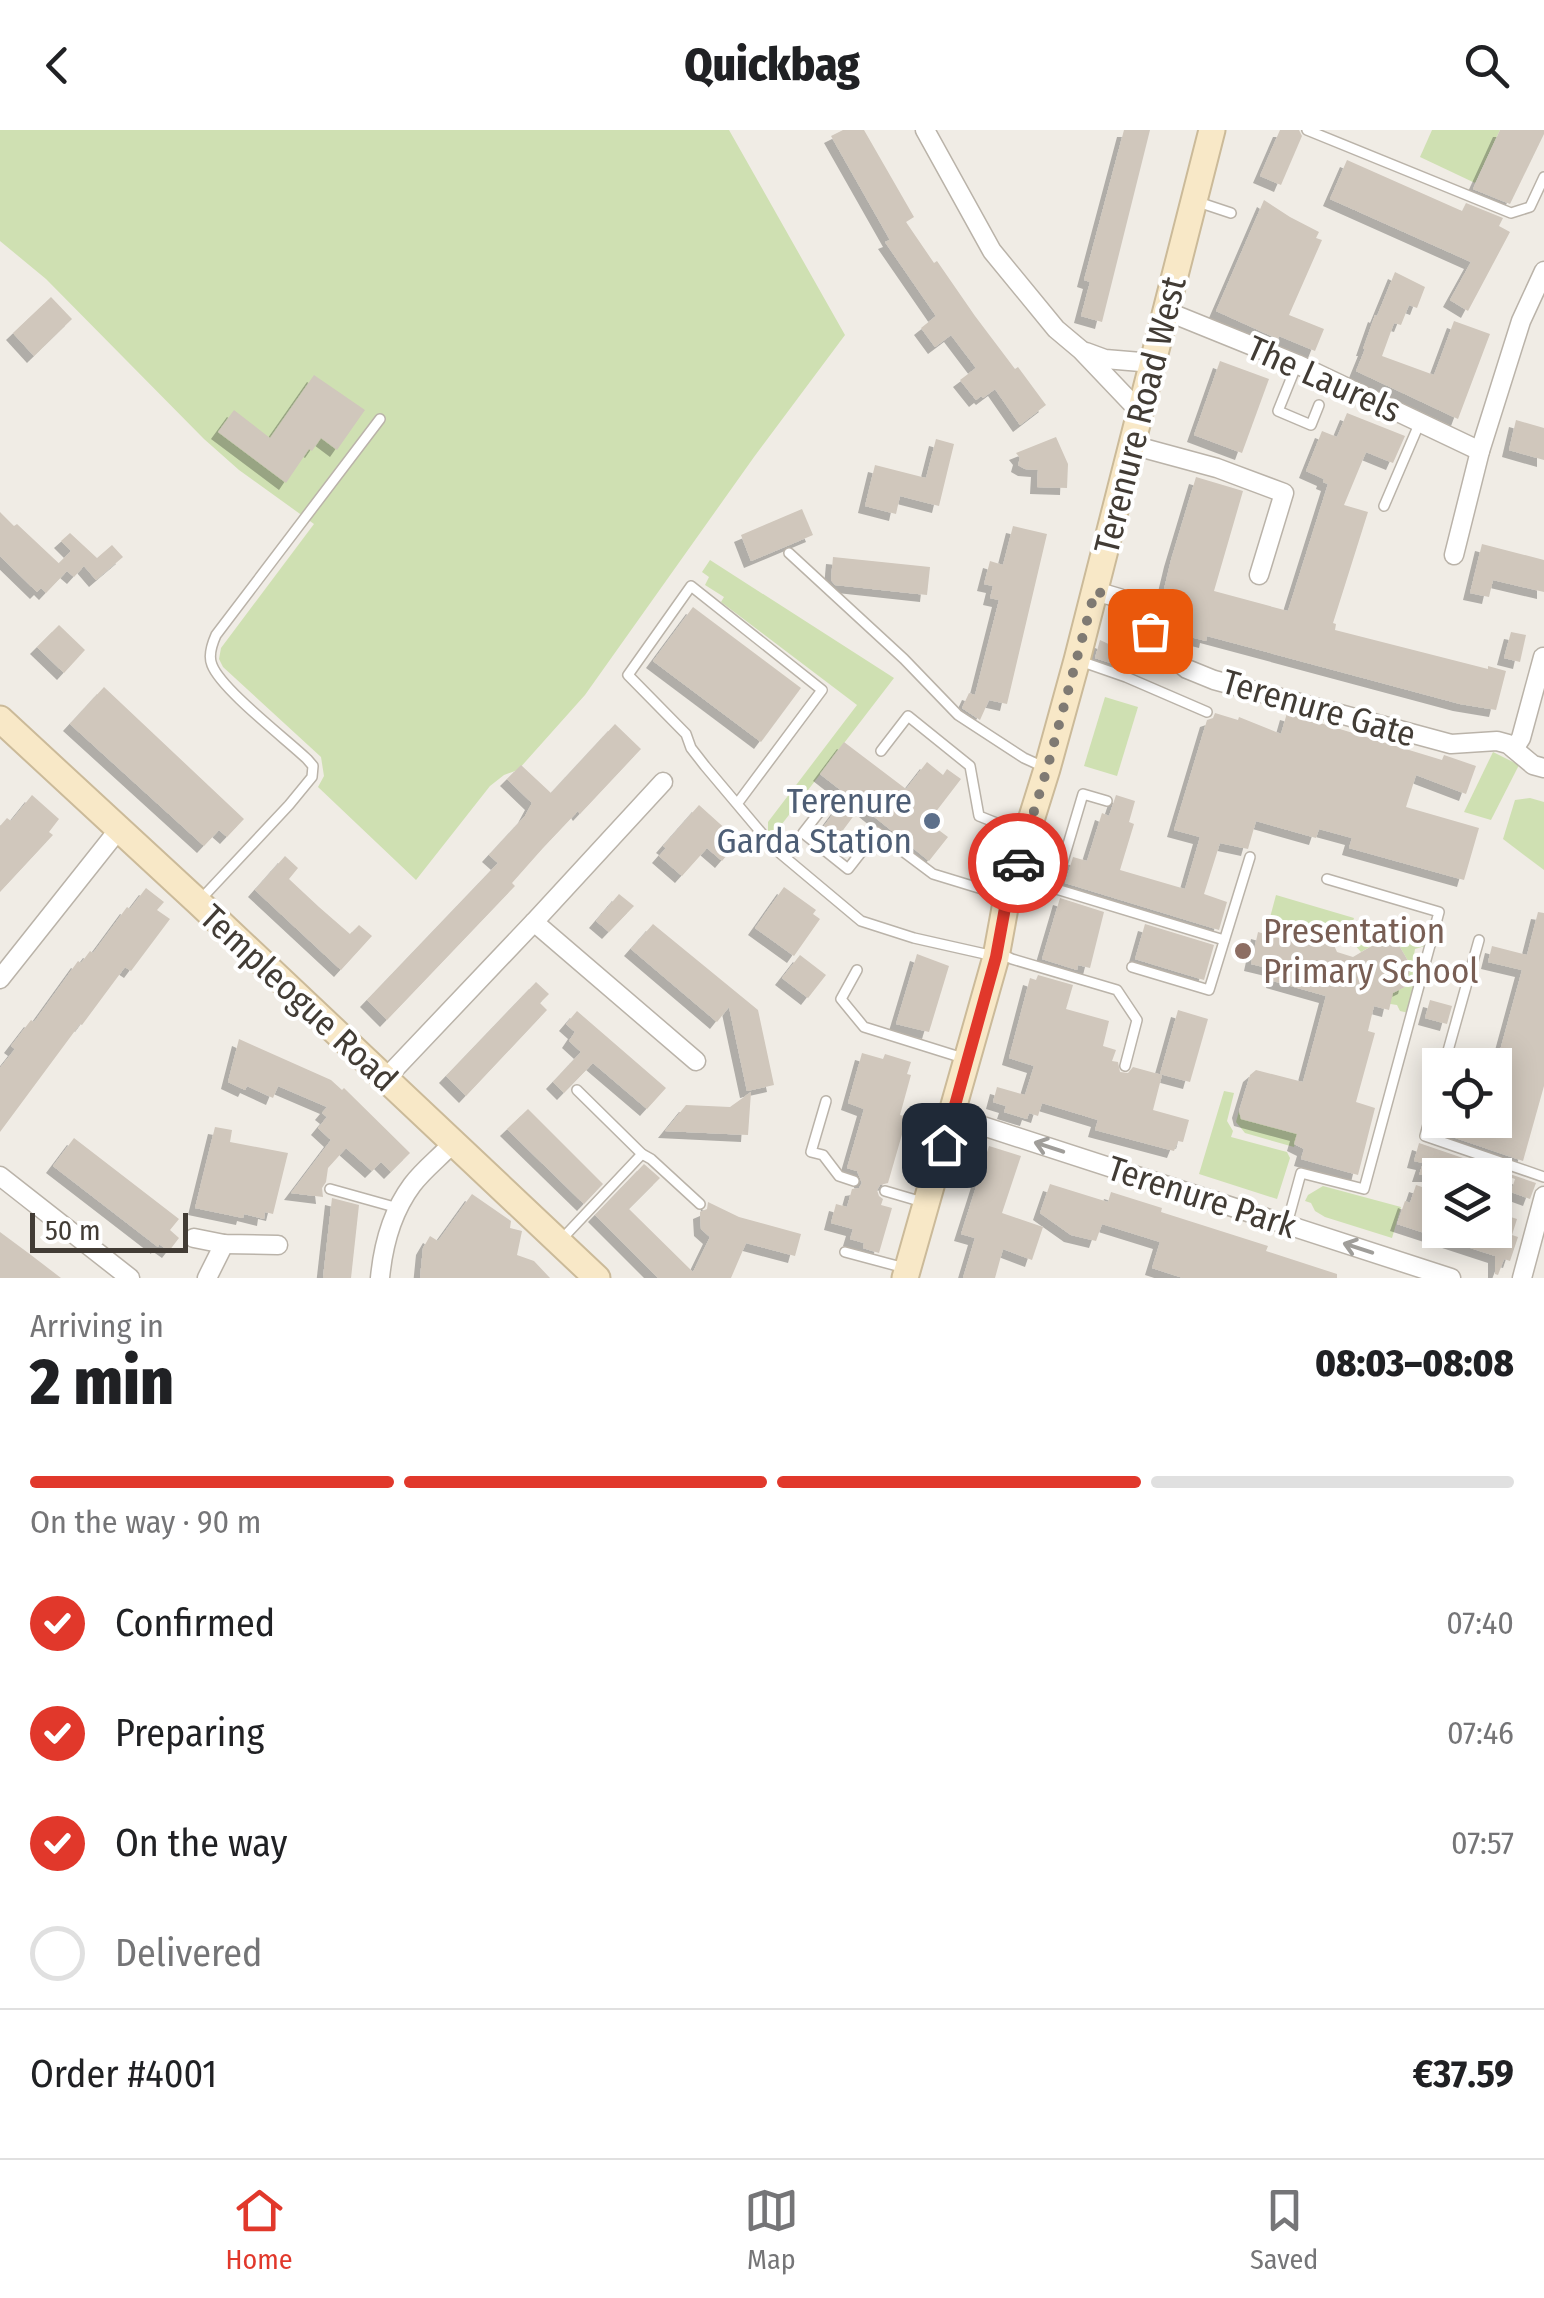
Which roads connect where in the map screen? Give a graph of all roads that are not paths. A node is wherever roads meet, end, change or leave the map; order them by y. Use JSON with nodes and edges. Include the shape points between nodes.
{"nodes":[{"id":1,"x":925,"y":130,"type":"edge"},
{"id":2,"x":1212,"y":130,"type":"edge"},
{"id":3,"x":1307,"y":130,"type":"edge"},
{"id":4,"x":1544,"y":176,"type":"edge"},
{"id":5,"x":1194,"y":200,"type":"junction"},
{"id":6,"x":1231,"y":212,"type":"dead end"},
{"id":7,"x":1544,"y":271,"type":"edge"},
{"id":8,"x":1166,"y":311,"type":"junction"},
{"id":9,"x":1081,"y":350,"type":"junction"},
{"id":10,"x":1153,"y":363,"type":"junction"},
{"id":11,"x":1298,"y":364,"type":"junction"},
{"id":12,"x":1319,"y":405,"type":"dead end"},
{"id":13,"x":1140,"y":412,"type":"junction"},
{"id":14,"x":380,"y":418,"type":"dead end"},
{"id":15,"x":1420,"y":422,"type":"junction"},
{"id":16,"x":1132,"y":445,"type":"junction"},
{"id":17,"x":1480,"y":451,"type":"junction"},
{"id":18,"x":1384,"y":506,"type":"dead end"},
{"id":19,"x":789,"y":553,"type":"dead end"},
{"id":20,"x":1454,"y":556,"type":"dead end"},
{"id":21,"x":1259,"y":575,"type":"dead end"},
{"id":22,"x":1095,"y":591,"type":"junction"},
{"id":23,"x":1543,"y":657,"type":"edge"},
{"id":24,"x":1077,"y":660,"type":"junction"},
{"id":25,"x":1208,"y":712,"type":"dead end"},
{"id":26,"x":0,"y":719,"type":"edge"},
{"id":27,"x":1514,"y":749,"type":"junction"},
{"id":28,"x":881,"y":751,"type":"dead end"},
{"id":29,"x":1544,"y":768,"type":"edge"},
{"id":30,"x":1047,"y":769,"type":"junction"},
{"id":31,"x":662,"y":782,"type":"dead end"},
{"id":32,"x":831,"y":797,"type":"dead end"},
{"id":33,"x":1107,"y":801,"type":"dead end"},
{"id":34,"x":737,"y":804,"type":"junction"},
{"id":35,"x":119,"y":829,"type":"junction"},
{"id":36,"x":1028,"y":831,"type":"junction"},
{"id":37,"x":1250,"y":857,"type":"dead end"},
{"id":38,"x":1327,"y":878,"type":"dead end"},
{"id":39,"x":1011,"y":886,"type":"junction"},
{"id":40,"x":1055,"y":888,"type":"junction"},
{"id":41,"x":198,"y":902,"type":"junction"},
{"id":42,"x":534,"y":922,"type":"junction"},
{"id":43,"x":1224,"y":940,"type":"junction"},
{"id":44,"x":1478,"y":940,"type":"dead end"},
{"id":45,"x":997,"y":954,"type":"junction"},
{"id":46,"x":1132,"y":967,"type":"dead end"},
{"id":47,"x":856,"y":970,"type":"dead end"},
{"id":48,"x":0,"y":979,"type":"edge"},
{"id":49,"x":1449,"y":1048,"type":"edge"},
{"id":50,"x":968,"y":1060,"type":"junction"},
{"id":51,"x":696,"y":1061,"type":"dead end"},
{"id":52,"x":1125,"y":1066,"type":"dead end"},
{"id":53,"x":386,"y":1078,"type":"junction"},
{"id":54,"x":577,"y":1090,"type":"dead end"},
{"id":55,"x":826,"y":1102,"type":"dead end"},
{"id":56,"x":952,"y":1116,"type":"junction"},
{"id":57,"x":1430,"y":1138,"type":"edge"},
{"id":58,"x":452,"y":1144,"type":"junction"},
{"id":59,"x":642,"y":1154,"type":"junction"},
{"id":60,"x":0,"y":1176,"type":"edge"},
{"id":61,"x":1544,"y":1177,"type":"edge"},
{"id":62,"x":854,"y":1181,"type":"dead end"},
{"id":63,"x":330,"y":1189,"type":"dead end"},
{"id":64,"x":886,"y":1191,"type":"dead end"},
{"id":65,"x":1544,"y":1196,"type":"edge"},
{"id":66,"x":926,"y":1203,"type":"junction"},
{"id":67,"x":700,"y":1204,"type":"dead end"},
{"id":68,"x":398,"y":1208,"type":"junction"},
{"id":69,"x":1287,"y":1224,"type":"junction"},
{"id":70,"x":194,"y":1238,"type":"dead end"},
{"id":71,"x":558,"y":1243,"type":"junction"},
{"id":72,"x":224,"y":1244,"type":"junction"},
{"id":73,"x":278,"y":1246,"type":"dead end"},
{"id":74,"x":845,"y":1252,"type":"dead end"},
{"id":75,"x":906,"y":1273,"type":"edge"},
{"id":76,"x":130,"y":1278,"type":"edge"},
{"id":77,"x":207,"y":1278,"type":"edge"},
{"id":78,"x":380,"y":1278,"type":"edge"},
{"id":79,"x":597,"y":1278,"type":"edge"},
{"id":80,"x":1451,"y":1278,"type":"edge"},
{"id":81,"x":1522,"y":1278,"type":"edge"}],
"edges":[{"from":1,"to":9,"type":"street","via":[[992,251]]},
{"from":2,"to":5,"type":"main road","name":"Terenure Road West"},
{"from":3,"to":4,"type":"lane","via":[[1511,213],[1530,207]]},
{"from":5,"to":6,"type":"lane"},
{"from":5,"to":8,"type":"main road","name":"Terenure Road West"},
{"from":7,"to":17,"type":"street"},
{"from":8,"to":10,"type":"main road","name":"Terenure Road West"},
{"from":8,"to":11,"type":"street","name":"The Laurels"},
{"from":9,"to":10,"type":"street"},
{"from":9,"to":13,"type":"street"},
{"from":10,"to":13,"type":"main road","name":"Terenure Road West"},
{"from":11,"to":12,"type":"lane","via":[[1278,411],[1311,425]]},
{"from":11,"to":15,"type":"street","name":"The Laurels"},
{"from":13,"to":16,"type":"main road","name":"Terenure Road West"},
{"from":14,"to":41,"type":"lane","via":[[211,646],[211,664],[228,689],[313,766],[289,804]]},
{"from":15,"to":17,"type":"street","name":"The Laurels"},
{"from":15,"to":18,"type":"lane"},
{"from":16,"to":21,"type":"street","via":[[1284,493]]},
{"from":16,"to":22,"type":"main road","name":"Terenure Road West"},
{"from":17,"to":20,"type":"street"},
{"from":19,"to":30,"type":"lane","via":[[958,715]]},
{"from":22,"to":24,"type":"main road","name":"Terenure Road West"},
{"from":22,"to":27,"type":"street","name":"Terenure Gate","via":[[1138,612],[1166,652],[1214,680],[1451,744],[1496,741]]},
{"from":23,"to":27,"type":"street"},
{"from":24,"to":25,"type":"lane"},
{"from":24,"to":30,"type":"main road","name":"Terenure Road West"},
{"from":26,"to":35,"type":"main road","name":"Templeogue Road"},
{"from":27,"to":29,"type":"street","name":"Terenure Gate"},
{"from":28,"to":36,"type":"lane","via":[[908,716],[970,766],[979,816]]},
{"from":30,"to":36,"type":"main road","name":"Terenure Road West"},
{"from":31,"to":42,"type":"street"},
{"from":32,"to":39,"type":"lane","via":[[803,833],[848,869],[877,832],[933,874]]},
{"from":33,"to":40,"type":"lane","via":[[1083,794]]},
{"from":34,"to":34,"type":"lane","via":[[822,690],[691,586],[628,675],[686,734]]},
{"from":34,"to":45,"type":"lane","via":[[775,850],[861,921]]},
{"from":35,"to":41,"type":"main road","name":"Templeogue Road"},
{"from":35,"to":48,"type":"street"},
{"from":36,"to":39,"type":"main road","name":"Terenure Road West"},
{"from":37,"to":43,"type":"lane"},
{"from":38,"to":69,"type":"lane","via":[[1439,912],[1364,1189],[1302,1173]]},
{"from":39,"to":40,"type":"lane"},
{"from":39,"to":45,"type":"main road","name":"Terenure Road West"},
{"from":40,"to":43,"type":"lane"},
{"from":41,"to":53,"type":"main road","name":"Templeogue Road"},
{"from":42,"to":51,"type":"street"},
{"from":42,"to":53,"type":"street"},
{"from":43,"to":46,"type":"lane","via":[[1209,990]]},
{"from":44,"to":49,"type":"lane"},
{"from":45,"to":50,"type":"main road","name":"Terenure Road West"},
{"from":45,"to":52,"type":"lane","via":[[1117,990],[1137,1020]]},
{"from":47,"to":50,"type":"lane","via":[[841,999],[864,1026]]},
{"from":50,"to":56,"type":"main road","name":"Terenure Road West"},
{"from":53,"to":58,"type":"main road","name":"Templeogue Road"},
{"from":54,"to":59,"type":"lane"},
{"from":55,"to":62,"type":"lane","via":[[811,1152]]},
{"from":56,"to":66,"type":"main road","name":"Terenure Road West"},
{"from":69,"to":56,"type":"street","name":"Terenure Park","one_way":true},
{"from":57,"to":61,"type":"lane"},
{"from":58,"to":68,"type":"street"},
{"from":58,"to":71,"type":"main road","name":"Templeogue Road"},
{"from":59,"to":67,"type":"lane"},
{"from":59,"to":71,"type":"lane"},
{"from":60,"to":76,"type":"street"},
{"from":63,"to":68,"type":"lane"},
{"from":64,"to":66,"type":"lane"},
{"from":65,"to":81,"type":"street"},
{"from":66,"to":75,"type":"main road","name":"Terenure Road West"},
{"from":68,"to":78,"type":"street"},
{"from":80,"to":69,"type":"street","name":"Terenure Park","one_way":true},
{"from":70,"to":72,"type":"street"},
{"from":71,"to":79,"type":"main road","name":"Templeogue Road"},
{"from":72,"to":73,"type":"street"},
{"from":72,"to":77,"type":"street"},
{"from":74,"to":75,"type":"lane"}]}
